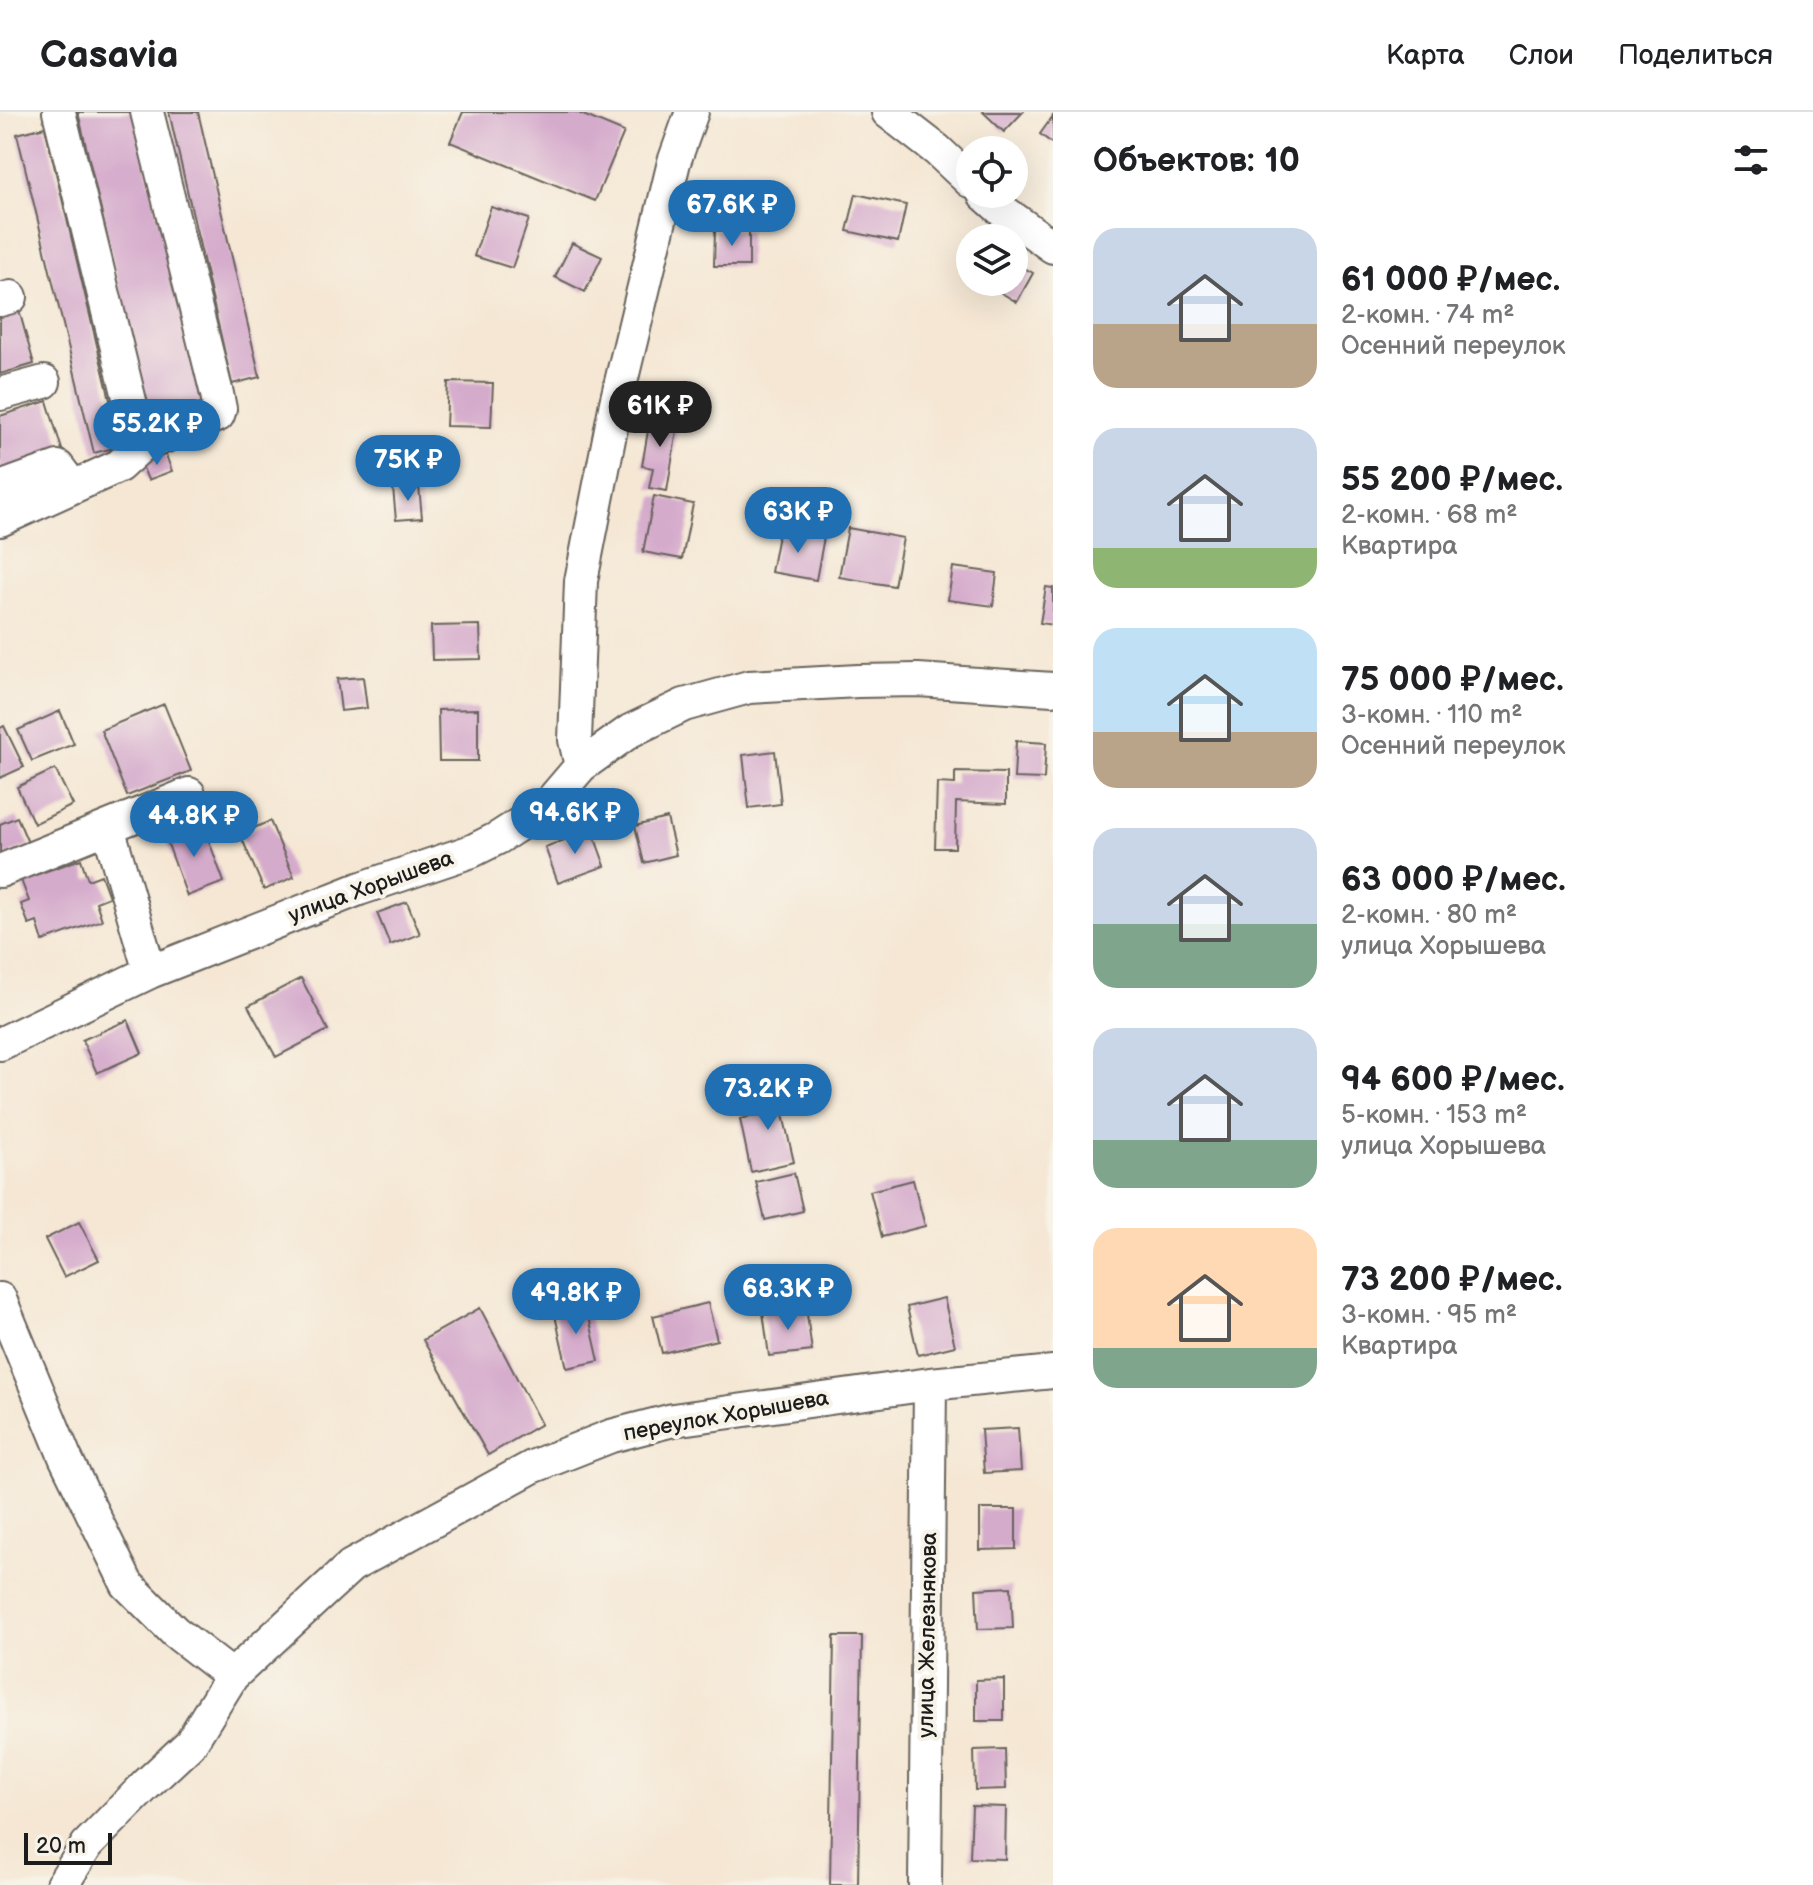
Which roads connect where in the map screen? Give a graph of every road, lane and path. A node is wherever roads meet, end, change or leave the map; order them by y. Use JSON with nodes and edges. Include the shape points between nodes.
{"nodes":[{"id":1,"x":59,"y":112,"type":"edge"},
{"id":2,"x":147,"y":112,"type":"edge"},
{"id":3,"x":692,"y":112,"type":"edge"},
{"id":4,"x":888,"y":112,"type":"edge"},
{"id":5,"x":956,"y":168,"type":"edge"},
{"id":6,"x":1000,"y":208,"type":"edge"},
{"id":7,"x":1053,"y":247,"type":"edge"},
{"id":8,"x":44,"y":382,"type":"dead end"},
{"id":9,"x":0,"y":394,"type":"edge"},
{"id":10,"x":141,"y":446,"type":"junction"},
{"id":11,"x":73,"y":487,"type":"junction"},
{"id":12,"x":0,"y":488,"type":"edge"},
{"id":13,"x":0,"y":520,"type":"edge"},
{"id":14,"x":1053,"y":689,"type":"edge"},
{"id":15,"x":581,"y":766,"type":"junction"},
{"id":16,"x":189,"y":794,"type":"dead end"},
{"id":17,"x":108,"y":827,"type":"junction"},
{"id":18,"x":0,"y":871,"type":"edge"},
{"id":19,"x":150,"y":972,"type":"junction"},
{"id":20,"x":2,"y":1037,"type":"edge"},
{"id":21,"x":0,"y":1299,"type":"edge"},
{"id":22,"x":1053,"y":1372,"type":"edge"},
{"id":23,"x":930,"y":1384,"type":"junction"},
{"id":24,"x":232,"y":1676,"type":"junction"},
{"id":25,"x":62,"y":1885,"type":"edge"},
{"id":26,"x":925,"y":1885,"type":"edge"}],
"edges":[{"from":1,"to":10,"type":"street"},
{"from":2,"to":10,"type":"street","via":[[220,409],[218,415]]},
{"from":3,"to":15,"type":"street","via":[[674,162],[616,403],[581,581],[575,740]]},
{"from":4,"to":5,"type":"street"},
{"from":6,"to":7,"type":"street"},
{"from":8,"to":9,"type":"street"},
{"from":10,"to":11,"type":"street","via":[[119,466]]},
{"from":11,"to":12,"type":"street","via":[[58,467]]},
{"from":11,"to":13,"type":"street"},
{"from":14,"to":15,"type":"street","name":"улица Хорышева","via":[[918,680],[749,687],[650,720]]},
{"from":15,"to":19,"type":"street","name":"улица Хорышева","via":[[546,807],[485,845]]},
{"from":16,"to":17,"type":"street"},
{"from":17,"to":18,"type":"street"},
{"from":17,"to":19,"type":"street"},
{"from":19,"to":20,"type":"street","name":"улица Хорышева"},
{"from":21,"to":24,"type":"street","via":[[65,1457],[127,1584],[175,1632]]},
{"from":22,"to":23,"type":"street","name":"переулок Хорышева"},
{"from":23,"to":24,"type":"street","name":"переулок Хорышева","via":[[673,1420],[611,1436],[532,1467],[351,1566]]},
{"from":23,"to":26,"type":"street","name":"улица Железнякова"},
{"from":24,"to":25,"type":"street","name":"переулок Хорышева","via":[[190,1744],[87,1845]]}]}
